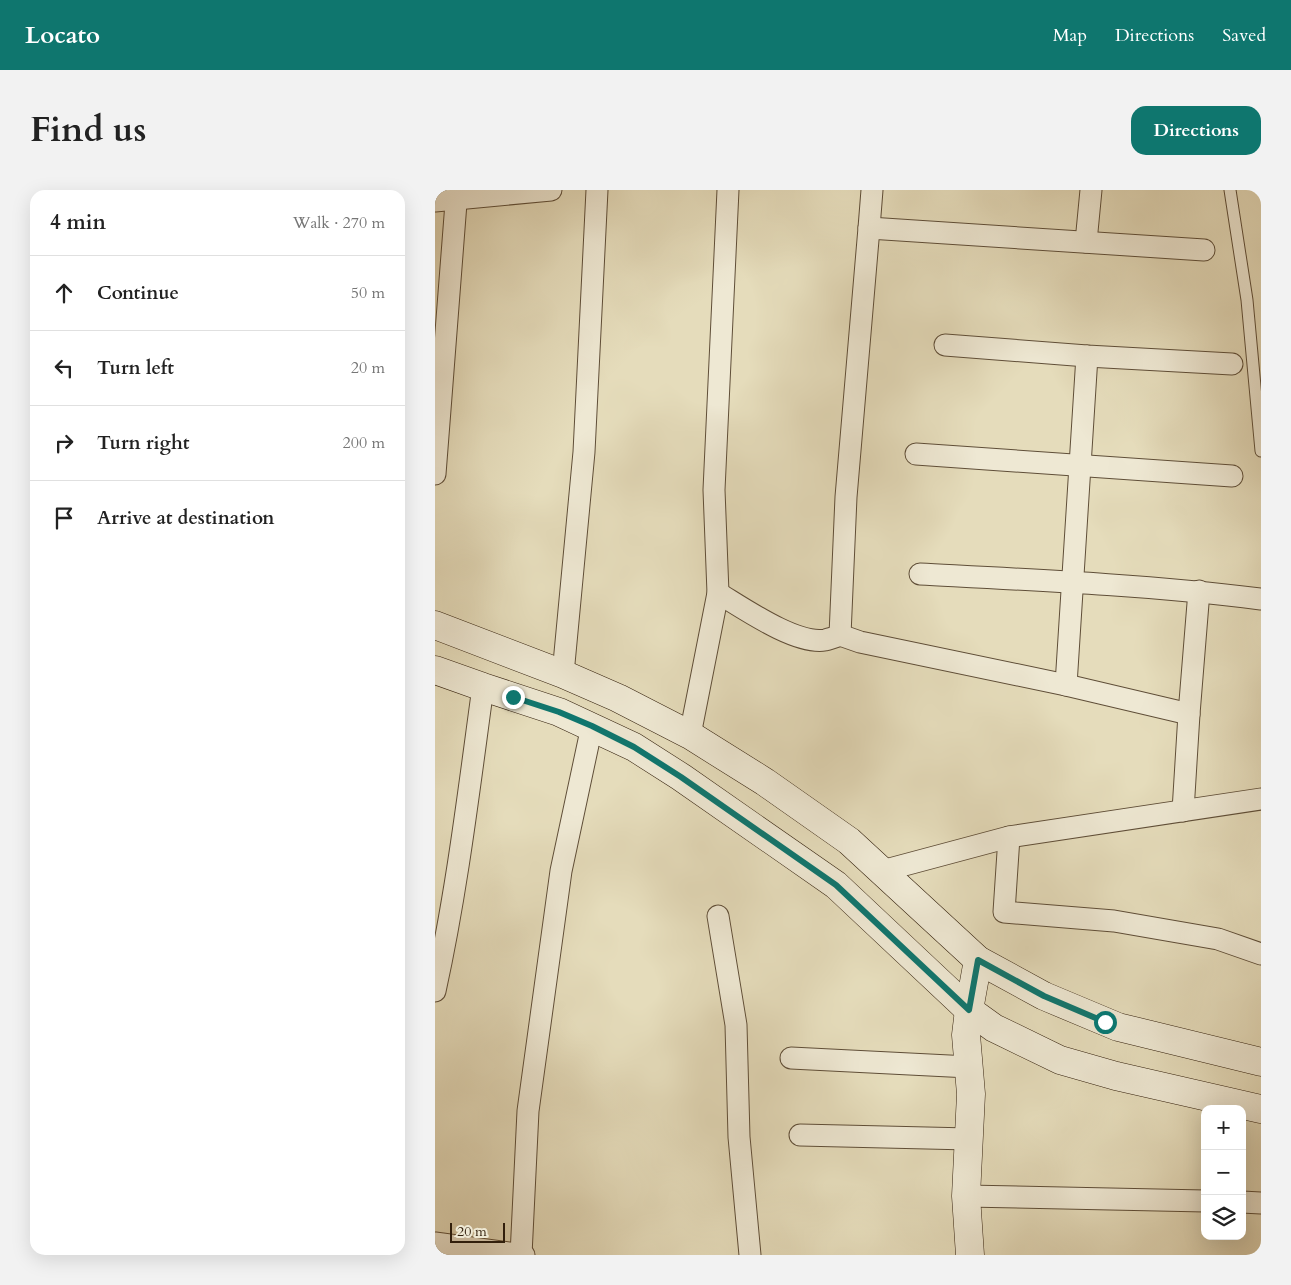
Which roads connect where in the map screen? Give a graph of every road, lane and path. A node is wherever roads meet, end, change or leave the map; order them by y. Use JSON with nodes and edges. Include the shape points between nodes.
{"nodes":[{"id":1,"x":551,"y":190,"type":"edge"},
{"id":2,"x":597,"y":190,"type":"edge"},
{"id":3,"x":728,"y":190,"type":"edge"},
{"id":4,"x":872,"y":190,"type":"edge"},
{"id":5,"x":1091,"y":190,"type":"edge"},
{"id":6,"x":1230,"y":190,"type":"edge"},
{"id":7,"x":457,"y":195,"type":"edge"},
{"id":8,"x":435,"y":202,"type":"edge"},
{"id":9,"x":869,"y":228,"type":"junction"},
{"id":10,"x":1086,"y":242,"type":"junction"},
{"id":11,"x":1204,"y":250,"type":"dead end"},
{"id":12,"x":945,"y":345,"type":"dead end"},
{"id":13,"x":1087,"y":356,"type":"junction"},
{"id":14,"x":1232,"y":364,"type":"dead end"},
{"id":15,"x":1261,"y":451,"type":"edge"},
{"id":16,"x":916,"y":454,"type":"dead end"},
{"id":17,"x":1080,"y":466,"type":"junction"},
{"id":18,"x":435,"y":474,"type":"edge"},
{"id":19,"x":1232,"y":476,"type":"dead end"},
{"id":20,"x":920,"y":574,"type":"dead end"},
{"id":21,"x":1072,"y":582,"type":"junction"},
{"id":22,"x":1199,"y":591,"type":"junction"},
{"id":23,"x":718,"y":593,"type":"junction"},
{"id":24,"x":1261,"y":598,"type":"edge"},
{"id":25,"x":435,"y":625,"type":"edge"},
{"id":26,"x":839,"y":635,"type":"junction"},
{"id":27,"x":435,"y":670,"type":"edge"},
{"id":28,"x":563,"y":674,"type":"junction"},
{"id":29,"x":1065,"y":685,"type":"junction"},
{"id":30,"x":483,"y":687,"type":"junction"},
{"id":31,"x":1189,"y":714,"type":"junction"},
{"id":32,"x":592,"y":726,"type":"junction"},
{"id":33,"x":690,"y":735,"type":"junction"},
{"id":34,"x":1261,"y":799,"type":"edge"},
{"id":35,"x":1183,"y":811,"type":"junction"},
{"id":36,"x":1009,"y":837,"type":"junction"},
{"id":37,"x":882,"y":871,"type":"junction"},
{"id":38,"x":718,"y":916,"type":"dead end"},
{"id":39,"x":1261,"y":954,"type":"edge"},
{"id":40,"x":978,"y":960,"type":"junction"},
{"id":41,"x":435,"y":991,"type":"edge"},
{"id":42,"x":969,"y":1010,"type":"junction"},
{"id":43,"x":791,"y":1058,"type":"dead end"},
{"id":44,"x":1261,"y":1062,"type":"edge"},
{"id":45,"x":969,"y":1067,"type":"junction"},
{"id":46,"x":1261,"y":1109,"type":"edge"},
{"id":47,"x":800,"y":1135,"type":"dead end"},
{"id":48,"x":969,"y":1139,"type":"junction"},
{"id":49,"x":966,"y":1196,"type":"junction"},
{"id":50,"x":1201,"y":1201,"type":"edge"},
{"id":51,"x":1246,"y":1202,"type":"edge"},
{"id":52,"x":1261,"y":1203,"type":"edge"},
{"id":53,"x":435,"y":1243,"type":"edge"},
{"id":54,"x":522,"y":1255,"type":"edge"},
{"id":55,"x":750,"y":1255,"type":"edge"},
{"id":56,"x":970,"y":1255,"type":"edge"}],
"edges":[{"from":1,"to":7,"type":"street"},
{"from":2,"to":28,"type":"street","via":[[584,452]]},
{"from":3,"to":23,"type":"street","via":[[714,490]]},
{"from":4,"to":9,"type":"street"},
{"from":5,"to":10,"type":"street"},
{"from":6,"to":15,"type":"lane","via":[[1247,300]]},
{"from":7,"to":8,"type":"street"},
{"from":7,"to":18,"type":"street"},
{"from":9,"to":10,"type":"street"},
{"from":9,"to":26,"type":"street","via":[[846,497]]},
{"from":10,"to":11,"type":"street"},
{"from":12,"to":13,"type":"street"},
{"from":13,"to":14,"type":"street"},
{"from":13,"to":17,"type":"street"},
{"from":16,"to":17,"type":"street"},
{"from":17,"to":19,"type":"street"},
{"from":17,"to":21,"type":"street"},
{"from":20,"to":21,"type":"street"},
{"from":21,"to":22,"type":"street"},
{"from":21,"to":29,"type":"street"},
{"from":22,"to":24,"type":"street"},
{"from":22,"to":31,"type":"street"},
{"from":23,"to":26,"type":"street","via":[[778,628],[807,639],[824,640]]},
{"from":23,"to":33,"type":"street"},
{"from":25,"to":28,"type":"main road"},
{"from":26,"to":29,"type":"street"},
{"from":27,"to":30,"type":"main road"},
{"from":28,"to":33,"type":"main road"},
{"from":29,"to":31,"type":"street"},
{"from":30,"to":32,"type":"main road"},
{"from":30,"to":41,"type":"street","via":[[445,947]]},
{"from":31,"to":35,"type":"street"},
{"from":32,"to":42,"type":"main road","via":[[634,747],[681,777],[836,885]]},
{"from":32,"to":54,"type":"street","via":[[561,871],[528,1111]]},
{"from":33,"to":37,"type":"main road","via":[[849,841]]},
{"from":34,"to":35,"type":"street"},
{"from":35,"to":36,"type":"street"},
{"from":36,"to":37,"type":"street"},
{"from":36,"to":39,"type":"street","via":[[1004,912],[1115,921],[1218,939]]},
{"from":37,"to":40,"type":"main road"},
{"from":38,"to":55,"type":"street","via":[[736,1026],[739,1137]]},
{"from":40,"to":42,"type":"main road"},
{"from":40,"to":44,"type":"main road","via":[[1044,996],[1118,1027]]},
{"from":42,"to":45,"type":"main road","via":[[966,1035]]},
{"from":42,"to":46,"type":"main road","via":[[994,1028],[1060,1060]]},
{"from":43,"to":45,"type":"street"},
{"from":45,"to":48,"type":"main road"},
{"from":47,"to":48,"type":"street"},
{"from":48,"to":49,"type":"main road"},
{"from":49,"to":50,"type":"street"},
{"from":49,"to":56,"type":"main road"},
{"from":51,"to":52,"type":"street"},
{"from":53,"to":54,"type":"street"}]}
